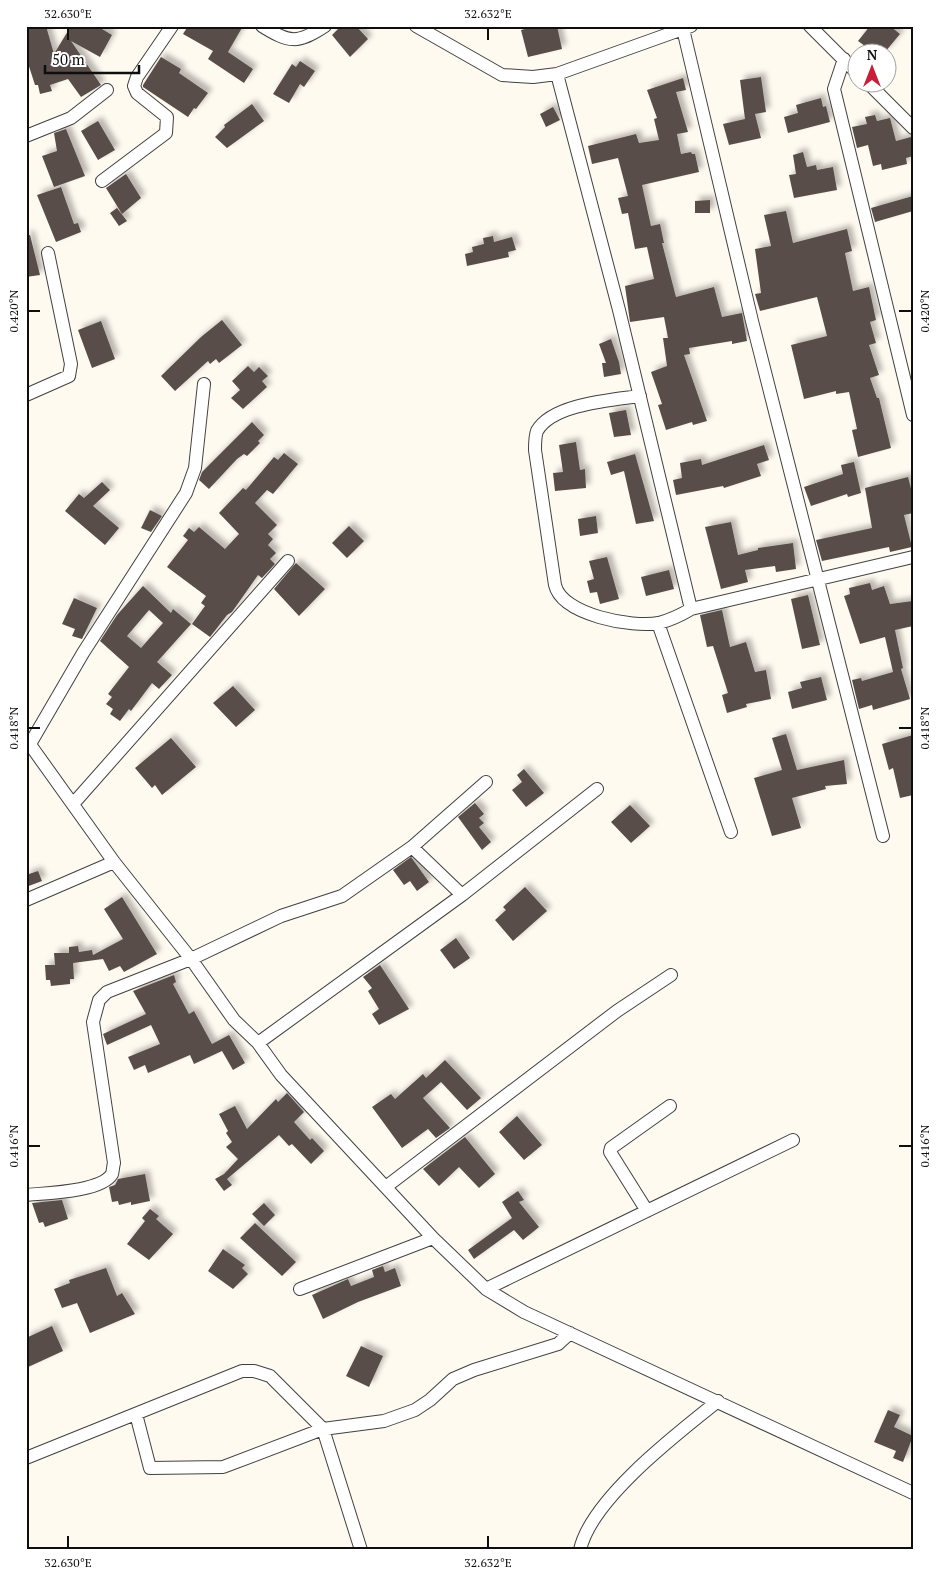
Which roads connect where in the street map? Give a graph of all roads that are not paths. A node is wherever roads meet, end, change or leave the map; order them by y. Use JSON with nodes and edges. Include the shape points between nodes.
{"nodes":[{"id":1,"x":172,"y":26,"type":"edge"},
{"id":2,"x":262,"y":26,"type":"edge"},
{"id":3,"x":325,"y":26,"type":"edge"},
{"id":4,"x":416,"y":26,"type":"edge"},
{"id":5,"x":810,"y":26,"type":"edge"},
{"id":6,"x":687,"y":28,"type":"edge"},
{"id":7,"x":844,"y":59,"type":"joint"},
{"id":8,"x":557,"y":74,"type":"junction"},
{"id":9,"x":107,"y":90,"type":"dead end"},
{"id":10,"x":877,"y":92,"type":"edge"},
{"id":11,"x":913,"y":128,"type":"edge"},
{"id":12,"x":26,"y":136,"type":"edge"},
{"id":13,"x":102,"y":181,"type":"dead end"},
{"id":14,"x":48,"y":253,"type":"dead end"},
{"id":15,"x":204,"y":384,"type":"dead end"},
{"id":16,"x":26,"y":395,"type":"edge"},
{"id":17,"x":640,"y":396,"type":"junction"},
{"id":18,"x":913,"y":415,"type":"edge"},
{"id":19,"x":913,"y":557,"type":"edge"},
{"id":20,"x":288,"y":561,"type":"dead end"},
{"id":21,"x":818,"y":581,"type":"junction"},
{"id":22,"x":691,"y":609,"type":"junction"},
{"id":23,"x":658,"y":623,"type":"junction"},
{"id":24,"x":28,"y":741,"type":"edge"},
{"id":25,"x":486,"y":782,"type":"dead end"},
{"id":26,"x":597,"y":789,"type":"dead end"},
{"id":27,"x":72,"y":804,"type":"junction"},
{"id":28,"x":731,"y":832,"type":"dead end"},
{"id":29,"x":883,"y":836,"type":"dead end"},
{"id":30,"x":412,"y":847,"type":"junction"},
{"id":31,"x":114,"y":862,"type":"junction"},
{"id":32,"x":462,"y":895,"type":"junction"},
{"id":33,"x":26,"y":900,"type":"edge"},
{"id":34,"x":191,"y":959,"type":"junction"},
{"id":35,"x":671,"y":975,"type":"dead end"},
{"id":36,"x":258,"y":1043,"type":"junction"},
{"id":37,"x":670,"y":1106,"type":"dead end"},
{"id":38,"x":792,"y":1140,"type":"dead end"},
{"id":39,"x":387,"y":1186,"type":"junction"},
{"id":40,"x":26,"y":1195,"type":"edge"},
{"id":41,"x":647,"y":1211,"type":"junction"},
{"id":42,"x":434,"y":1238,"type":"junction"},
{"id":43,"x":300,"y":1289,"type":"dead end"},
{"id":44,"x":486,"y":1289,"type":"junction"},
{"id":45,"x":570,"y":1334,"type":"junction"},
{"id":46,"x":718,"y":1401,"type":"junction"},
{"id":47,"x":136,"y":1414,"type":"junction"},
{"id":48,"x":323,"y":1429,"type":"junction"},
{"id":49,"x":26,"y":1458,"type":"edge"},
{"id":50,"x":913,"y":1493,"type":"edge"},
{"id":51,"x":361,"y":1550,"type":"edge"},
{"id":52,"x":580,"y":1550,"type":"edge"}],
"edges":[{"from":1,"to":13,"type":"street","via":[[134,86],[137,93],[167,117],[166,133]]},
{"from":2,"to":3,"type":"street","via":[[292,40],[301,40]]},
{"from":4,"to":8,"type":"street","via":[[502,75],[533,77]]},
{"from":5,"to":7,"type":"street"},
{"from":6,"to":8,"type":"street"},
{"from":6,"to":21,"type":"street","via":[[752,321]]},
{"from":7,"to":18,"type":"street","via":[[834,89]]},
{"from":8,"to":17,"type":"street"},
{"from":9,"to":12,"type":"street","via":[[72,118]]},
{"from":10,"to":11,"type":"street"},
{"from":14,"to":16,"type":"street","via":[[71,364],[69,376]]},
{"from":15,"to":24,"type":"street","via":[[195,468],[186,493]]},
{"from":17,"to":22,"type":"street"},
{"from":17,"to":23,"type":"street","via":[[592,404],[550,416],[536,433],[535,450],[557,594],[571,606],[607,619],[634,624]]},
{"from":19,"to":21,"type":"street"},
{"from":20,"to":27,"type":"street"},
{"from":21,"to":22,"type":"street"},
{"from":21,"to":29,"type":"street"},
{"from":22,"to":23,"type":"street"},
{"from":23,"to":28,"type":"street"},
{"from":24,"to":27,"type":"street"},
{"from":25,"to":30,"type":"street"},
{"from":26,"to":32,"type":"street"},
{"from":27,"to":31,"type":"street"},
{"from":30,"to":32,"type":"street"},
{"from":30,"to":34,"type":"street","via":[[342,896],[281,916]]},
{"from":31,"to":33,"type":"street"},
{"from":31,"to":34,"type":"street"},
{"from":32,"to":36,"type":"street"},
{"from":34,"to":36,"type":"street","via":[[234,1020]]},
{"from":34,"to":40,"type":"street","via":[[107,992],[94,1010],[92,1022],[114,1163],[112,1173],[106,1180],[81,1188]]},
{"from":35,"to":39,"type":"street","via":[[617,1011]]},
{"from":36,"to":39,"type":"street","via":[[281,1075]]},
{"from":37,"to":41,"type":"street","via":[[611,1148],[610,1152]]},
{"from":38,"to":41,"type":"street"},
{"from":39,"to":42,"type":"street"},
{"from":41,"to":44,"type":"street"},
{"from":42,"to":43,"type":"street"},
{"from":42,"to":44,"type":"street"},
{"from":44,"to":45,"type":"street","via":[[510,1305]]},
{"from":45,"to":46,"type":"street"},
{"from":45,"to":48,"type":"street","via":[[558,1344],[453,1379],[415,1410],[384,1421]]},
{"from":46,"to":50,"type":"street"},
{"from":46,"to":52,"type":"street","via":[[662,1447],[612,1496],[592,1522]]},
{"from":47,"to":48,"type":"street","via":[[242,1371],[254,1371],[270,1376]]},
{"from":47,"to":48,"type":"street","via":[[150,1468],[222,1467]]},
{"from":47,"to":49,"type":"street"},
{"from":48,"to":51,"type":"street"}]}
